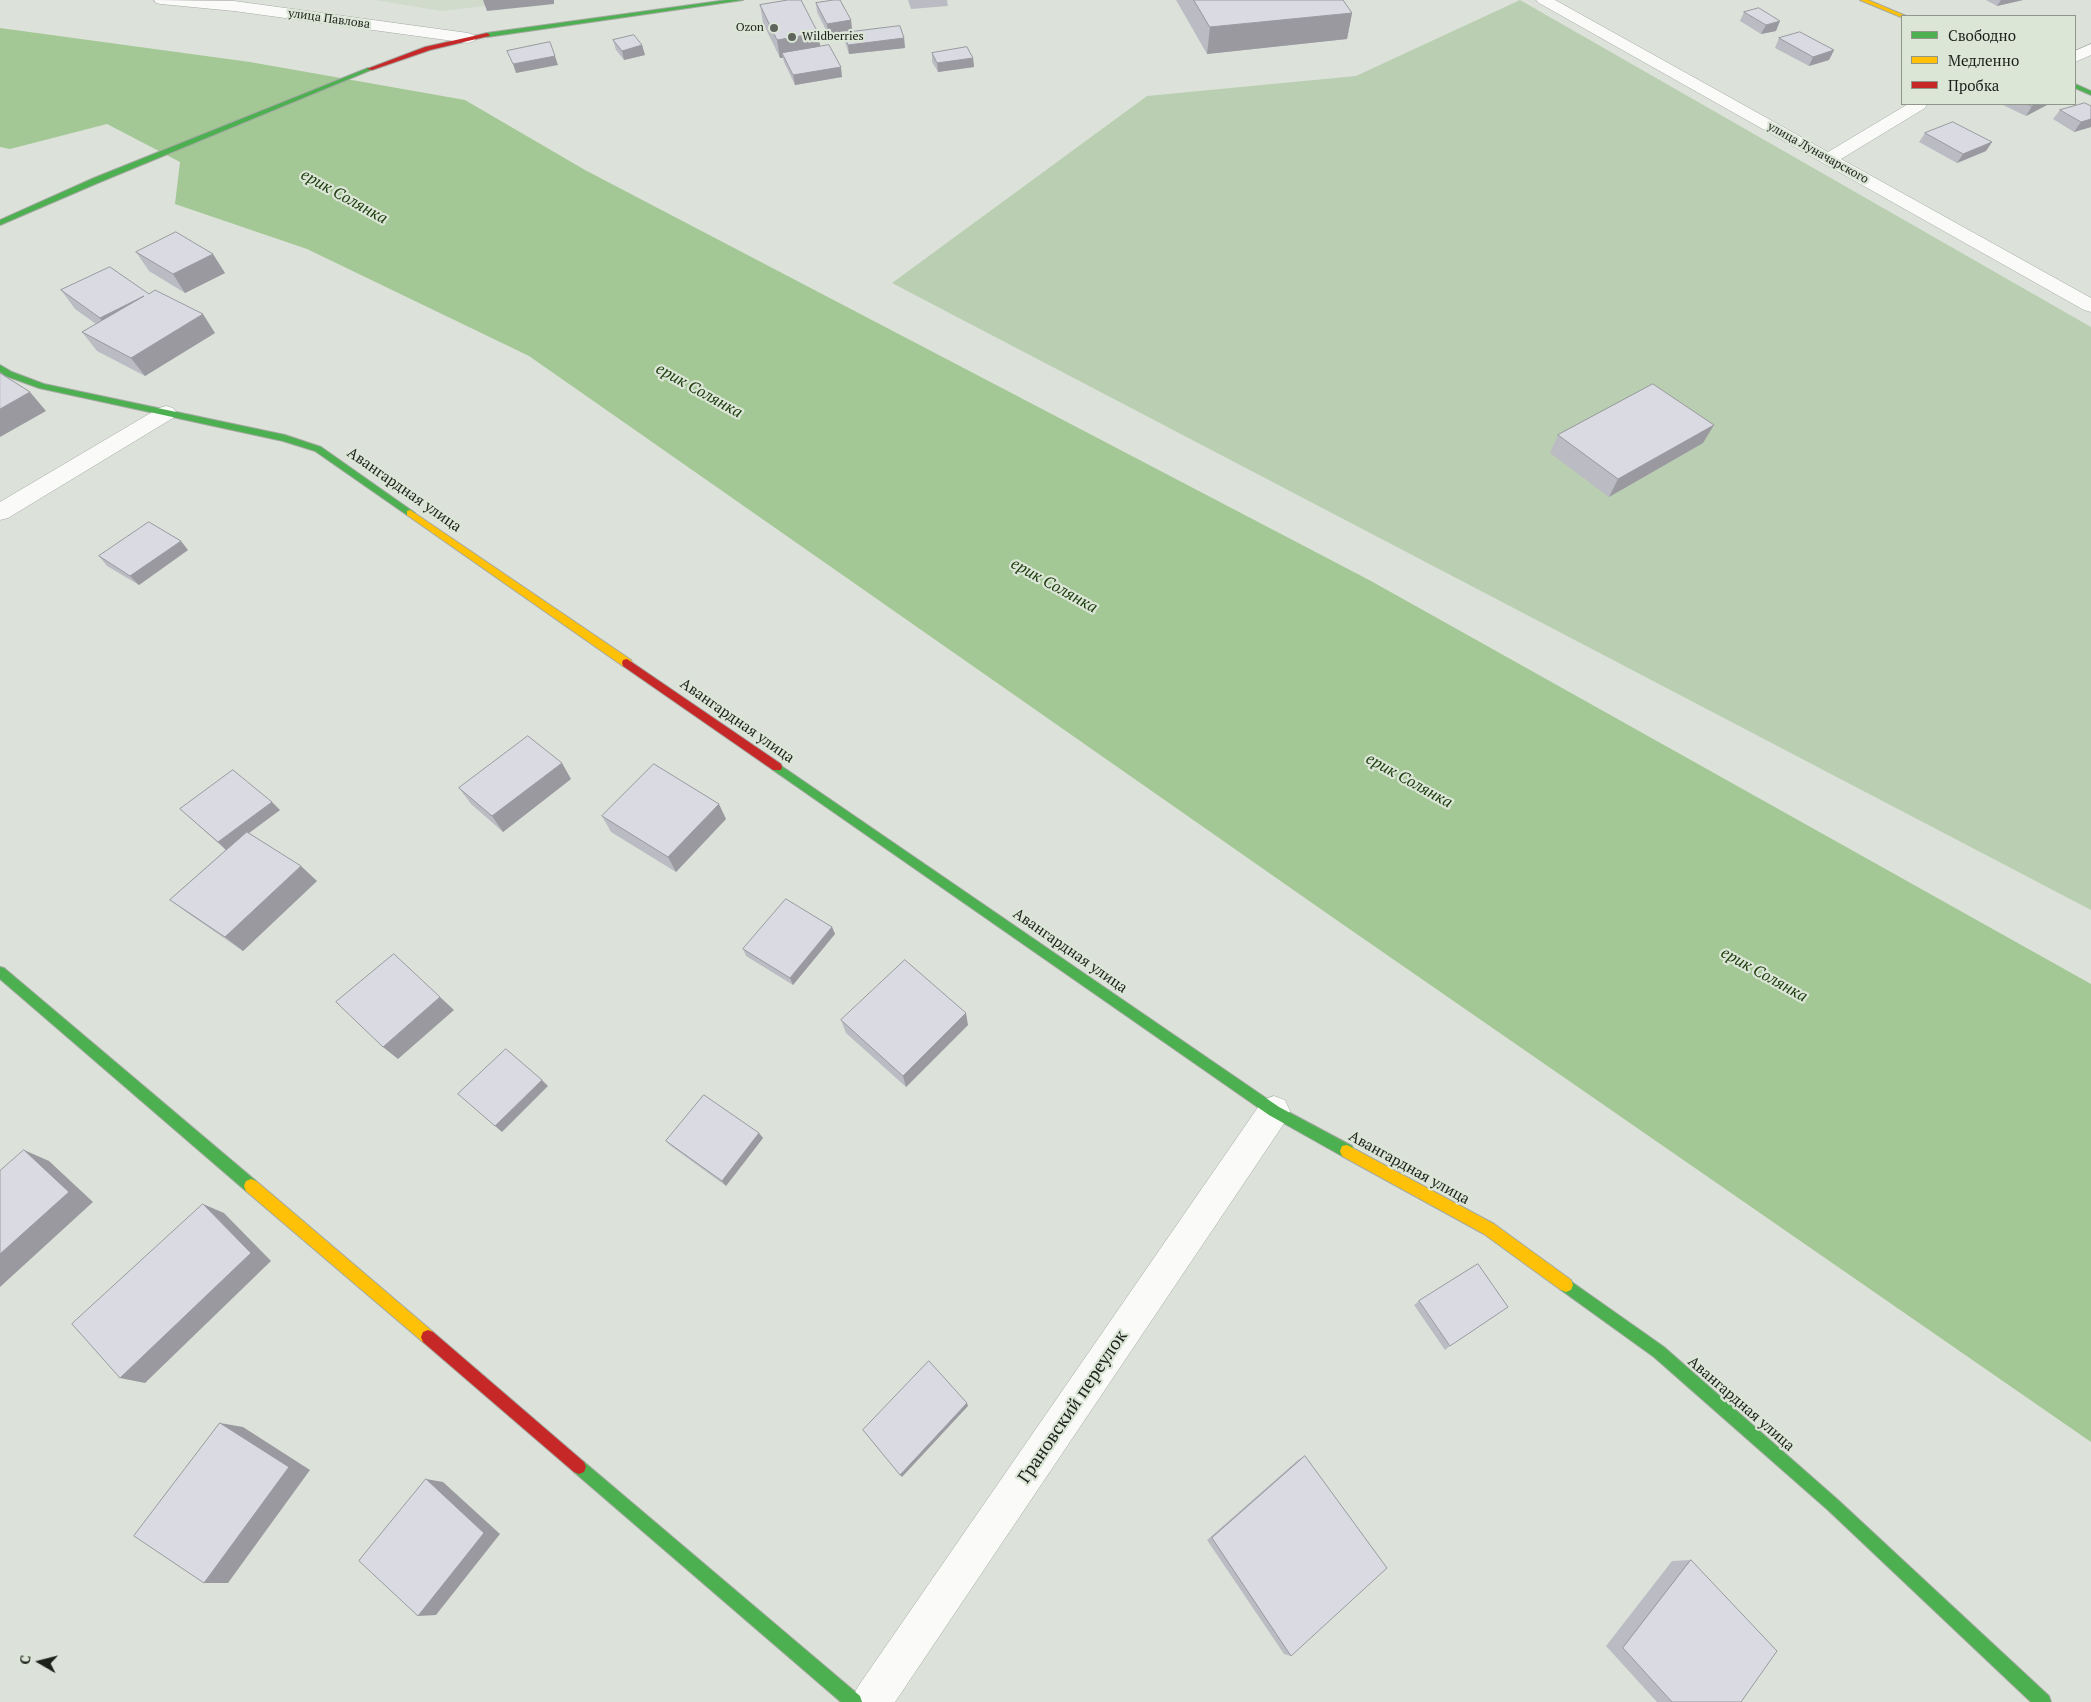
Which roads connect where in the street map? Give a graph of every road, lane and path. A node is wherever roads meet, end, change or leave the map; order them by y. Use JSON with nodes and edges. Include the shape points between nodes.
{"nodes":[{"id":1,"x":161,"y":0,"type":"edge"},
{"id":2,"x":740,"y":0,"type":"edge"},
{"id":3,"x":1544,"y":0,"type":"edge"},
{"id":4,"x":1863,"y":0,"type":"edge"},
{"id":5,"x":238,"y":3,"type":"edge"},
{"id":6,"x":1901,"y":15,"type":"edge"},
{"id":7,"x":468,"y":38,"type":"junction"},
{"id":8,"x":2091,"y":49,"type":"edge"},
{"id":9,"x":2076,"y":56,"type":"edge"},
{"id":10,"x":2076,"y":86,"type":"edge"},
{"id":11,"x":2091,"y":93,"type":"edge"},
{"id":12,"x":1917,"y":105,"type":"edge"},
{"id":13,"x":1829,"y":159,"type":"junction"},
{"id":14,"x":0,"y":223,"type":"edge"},
{"id":15,"x":2091,"y":306,"type":"edge"},
{"id":16,"x":0,"y":368,"type":"edge"},
{"id":17,"x":166,"y":413,"type":"junction"},
{"id":18,"x":0,"y":512,"type":"edge"},
{"id":19,"x":0,"y":972,"type":"edge"},
{"id":20,"x":1274,"y":1111,"type":"junction"},
{"id":21,"x":854,"y":1702,"type":"edge"},
{"id":22,"x":871,"y":1702,"type":"edge"},
{"id":23,"x":2043,"y":1702,"type":"edge"}],
"edges":[{"from":1,"to":5,"type":"street","name":"улица Павлова"},
{"from":2,"to":7,"type":"street"},
{"from":3,"to":13,"type":"street","name":"улица Луначарского"},
{"from":4,"to":6,"type":"street"},
{"from":5,"to":7,"type":"street","name":"улица Павлова"},
{"from":7,"to":14,"type":"street","via":[[396,58]]},
{"from":8,"to":9,"type":"street"},
{"from":10,"to":11,"type":"street"},
{"from":12,"to":13,"type":"street"},
{"from":13,"to":15,"type":"street","name":"улица Луначарского"},
{"from":16,"to":17,"type":"street","name":"Авангардная улица","via":[[42,386]]},
{"from":17,"to":18,"type":"street"},
{"from":17,"to":20,"type":"street","name":"Авангардная улица","via":[[285,438],[318,449]]},
{"from":19,"to":21,"type":"street"},
{"from":20,"to":22,"type":"street","name":"Грановский переулок"},
{"from":20,"to":23,"type":"street","name":"Авангардная улица","via":[[1489,1229],[1658,1352],[1833,1504]]}]}
